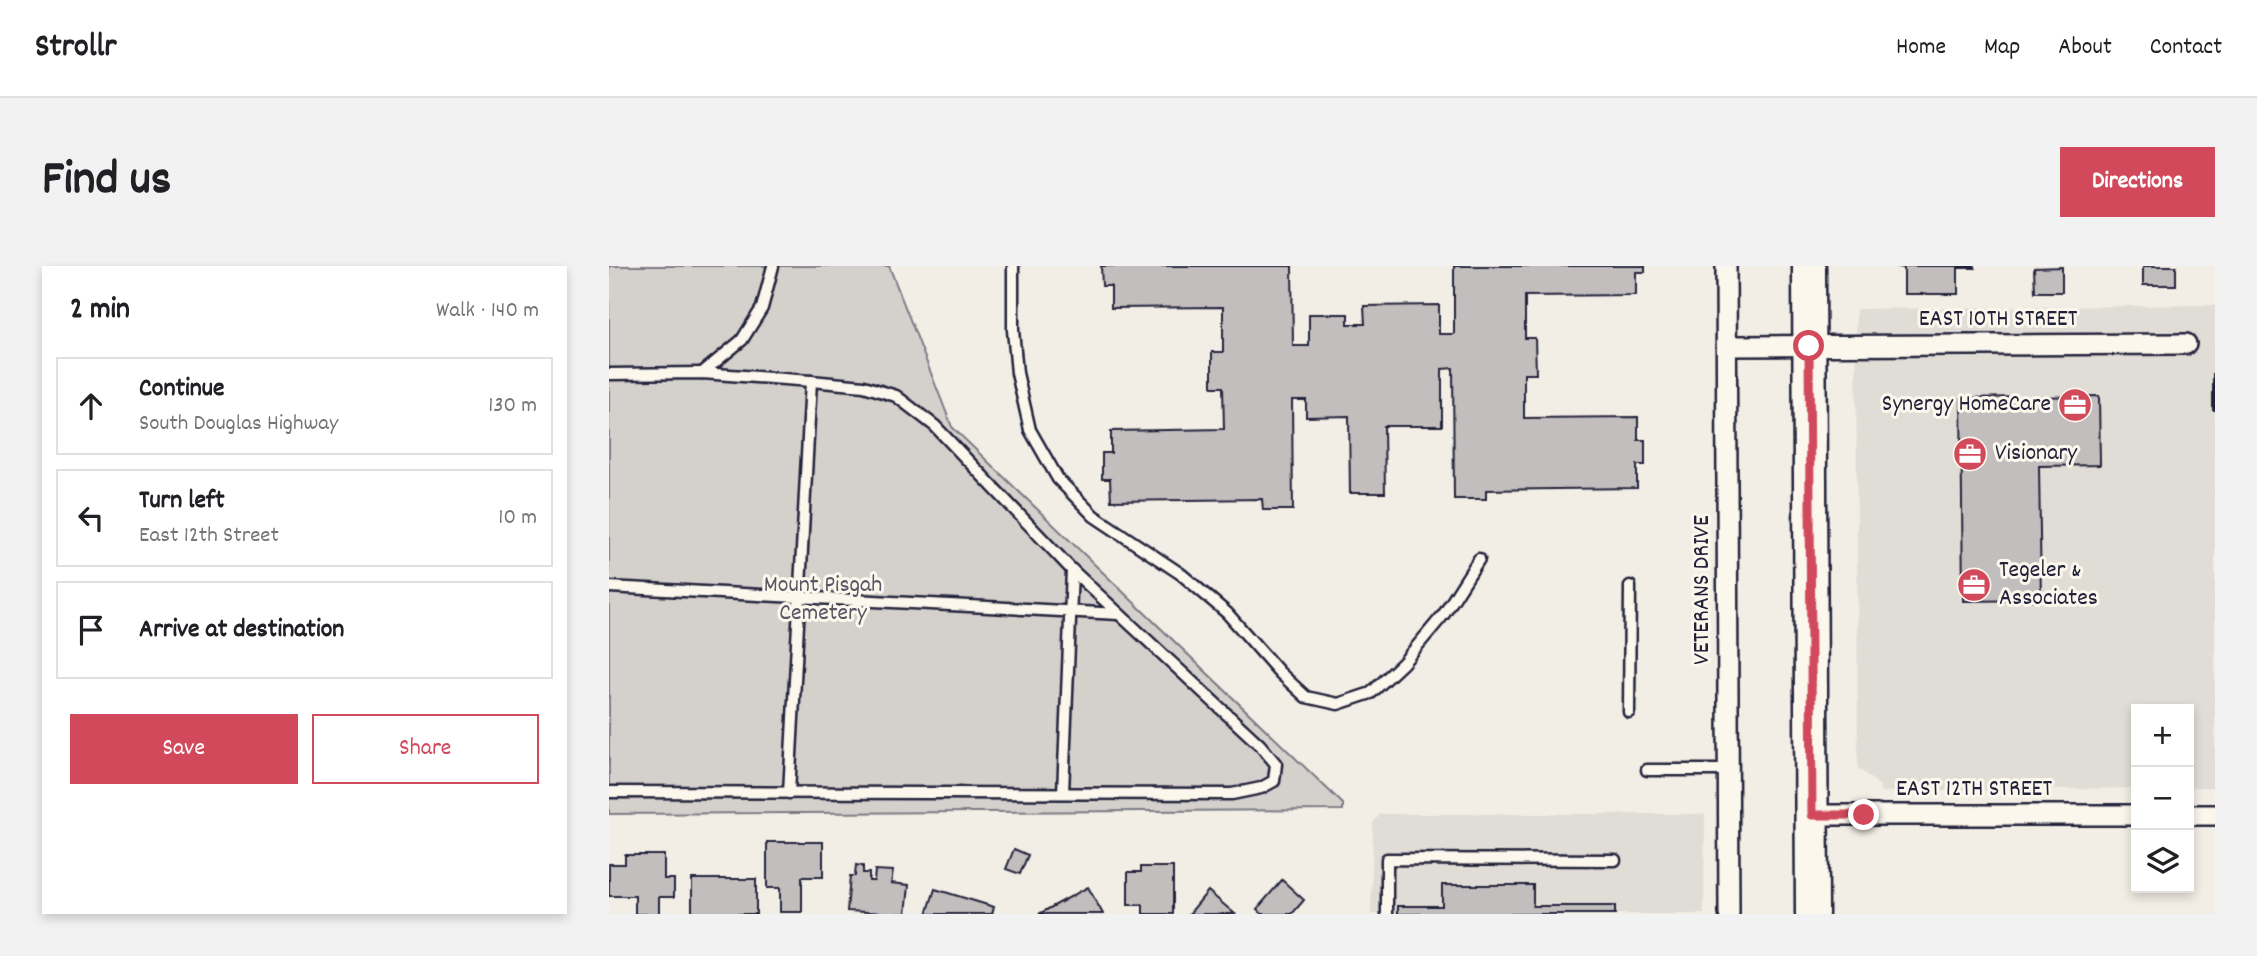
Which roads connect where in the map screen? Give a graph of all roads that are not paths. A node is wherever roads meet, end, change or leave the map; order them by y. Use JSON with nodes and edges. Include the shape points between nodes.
{"nodes":[{"id":1,"x":773,"y":266,"type":"edge"},
{"id":2,"x":1013,"y":266,"type":"edge"},
{"id":3,"x":1726,"y":266,"type":"edge"},
{"id":4,"x":1809,"y":266,"type":"edge"},
{"id":5,"x":2186,"y":344,"type":"dead end"},
{"id":6,"x":1727,"y":346,"type":"junction"},
{"id":7,"x":1809,"y":346,"type":"junction"},
{"id":8,"x":702,"y":373,"type":"junction"},
{"id":9,"x":609,"y":374,"type":"edge"},
{"id":10,"x":811,"y":381,"type":"junction"},
{"id":11,"x":1479,"y":559,"type":"dead end"},
{"id":12,"x":1073,"y":570,"type":"junction"},
{"id":13,"x":1630,"y":586,"type":"dead end"},
{"id":14,"x":609,"y":587,"type":"edge"},
{"id":15,"x":801,"y":597,"type":"junction"},
{"id":16,"x":1071,"y":611,"type":"junction"},
{"id":17,"x":1119,"y":614,"type":"junction"},
{"id":18,"x":1629,"y":712,"type":"dead end"},
{"id":19,"x":1729,"y":769,"type":"junction"},
{"id":20,"x":1647,"y":770,"type":"dead end"},
{"id":21,"x":609,"y":792,"type":"edge"},
{"id":22,"x":789,"y":793,"type":"junction"},
{"id":23,"x":1063,"y":793,"type":"junction"},
{"id":24,"x":1812,"y":815,"type":"junction"},
{"id":25,"x":2131,"y":815,"type":"edge"},
{"id":26,"x":2194,"y":815,"type":"edge"},
{"id":27,"x":2215,"y":815,"type":"edge"},
{"id":28,"x":1615,"y":860,"type":"dead end"},
{"id":29,"x":1387,"y":914,"type":"edge"},
{"id":30,"x":1729,"y":914,"type":"edge"},
{"id":31,"x":1812,"y":914,"type":"edge"}],
"edges":[{"from":1,"to":8,"type":"lane","via":[[762,308],[742,340]]},
{"from":2,"to":11,"type":"lane","via":[[1017,373],[1030,430],[1058,478],[1094,516],[1181,574],[1227,613],[1306,697],[1338,704],[1371,693],[1444,614]]},
{"from":3,"to":6,"type":"street","name":"VETERANS DRIVE"},
{"from":4,"to":7,"type":"main road"},
{"from":5,"to":7,"type":"street","name":"EAST 10TH STREET"},
{"from":6,"to":7,"type":"street","name":"EAST 10TH STREET"},
{"from":6,"to":19,"type":"street","name":"VETERANS DRIVE"},
{"from":7,"to":24,"type":"main road"},
{"from":8,"to":9,"type":"lane"},
{"from":8,"to":10,"type":"lane"},
{"from":10,"to":12,"type":"lane","via":[[864,386],[896,396],[935,426]]},
{"from":10,"to":15,"type":"lane"},
{"from":12,"to":16,"type":"lane"},
{"from":12,"to":17,"type":"lane"},
{"from":13,"to":18,"type":"lane"},
{"from":14,"to":15,"type":"lane"},
{"from":15,"to":16,"type":"lane"},
{"from":15,"to":22,"type":"lane"},
{"from":16,"to":17,"type":"lane"},
{"from":16,"to":23,"type":"lane"},
{"from":17,"to":23,"type":"lane","via":[[1260,745],[1276,764],[1274,780],[1233,794]]},
{"from":19,"to":20,"type":"lane"},
{"from":19,"to":30,"type":"street","name":"VETERANS DRIVE"},
{"from":21,"to":22,"type":"lane"},
{"from":22,"to":23,"type":"lane"},
{"from":24,"to":25,"type":"street","name":"EAST 12TH STREET"},
{"from":24,"to":31,"type":"main road"},
{"from":26,"to":27,"type":"street"},
{"from":28,"to":29,"type":"lane","via":[[1387,859]]}]}
